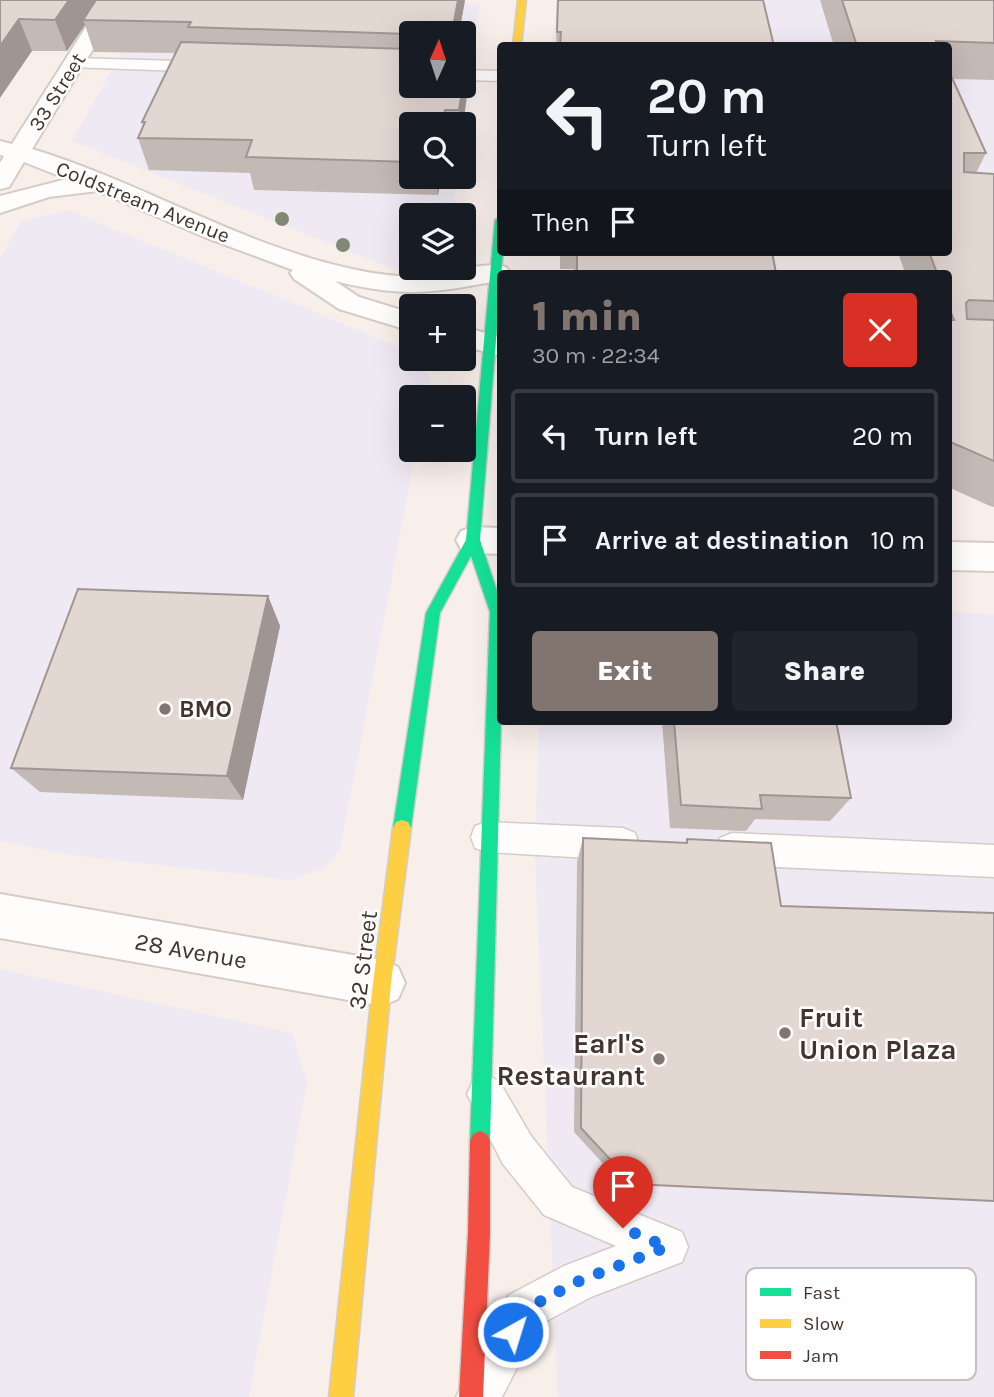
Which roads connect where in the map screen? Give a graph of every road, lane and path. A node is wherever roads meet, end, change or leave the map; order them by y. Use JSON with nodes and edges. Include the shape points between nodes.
{"nodes":[{"id":1,"x":113,"y":0,"type":"edge"},
{"id":2,"x":522,"y":0,"type":"edge"},
{"id":3,"x":517,"y":42,"type":"edge"},
{"id":4,"x":75,"y":63,"type":"junction"},
{"id":5,"x":233,"y":68,"type":"edge"},
{"id":6,"x":476,"y":75,"type":"edge"},
{"id":7,"x":497,"y":76,"type":"edge"},
{"id":8,"x":10,"y":150,"type":"edge"},
{"id":9,"x":0,"y":182,"type":"edge"},
{"id":10,"x":102,"y":185,"type":"junction"},
{"id":11,"x":0,"y":205,"type":"edge"},
{"id":12,"x":497,"y":256,"type":"edge"},
{"id":13,"x":285,"y":260,"type":"junction"},
{"id":14,"x":496,"y":273,"type":"junction"},
{"id":15,"x":399,"y":318,"type":"edge"},
{"id":16,"x":489,"y":339,"type":"edge"},
{"id":17,"x":487,"y":540,"type":"edge"},
{"id":18,"x":952,"y":556,"type":"edge"},
{"id":19,"x":994,"y":558,"type":"edge"},
{"id":20,"x":487,"y":837,"type":"junction"},
{"id":21,"x":651,"y":845,"type":"edge"},
{"id":22,"x":706,"y":848,"type":"edge"},
{"id":23,"x":994,"y":861,"type":"edge"},
{"id":24,"x":0,"y":916,"type":"edge"},
{"id":25,"x":383,"y":984,"type":"junction"},
{"id":26,"x":480,"y":1083,"type":"junction"},
{"id":27,"x":341,"y":1397,"type":"edge"},
{"id":28,"x":471,"y":1397,"type":"edge"},
{"id":29,"x":478,"y":1397,"type":"edge"}],
"edges":[{"from":1,"to":4,"type":"street","name":"33 Street"},
{"from":2,"to":3,"type":"highway"},
{"from":4,"to":5,"type":"lane"},
{"from":4,"to":8,"type":"street","name":"33 Street"},
{"from":6,"to":7,"type":"lane"},
{"from":8,"to":9,"type":"street","name":"33 Street"},
{"from":8,"to":10,"type":"street","name":"Coldstream Avenue"},
{"from":10,"to":11,"type":"street","via":[[68,184]]},
{"from":10,"to":13,"type":"street","name":"Coldstream Avenue"},
{"from":12,"to":14,"type":"highway","name":"32 Street"},
{"from":13,"to":14,"type":"street","name":"Coldstream Avenue","via":[[392,285],[429,285]]},
{"from":13,"to":15,"type":"street","name":"Coldstream Avenue","via":[[349,303]]},
{"from":14,"to":16,"type":"highway","name":"32 Street"},
{"from":16,"to":17,"type":"highway","name":"32 Street"},
{"from":17,"to":20,"type":"highway","name":"32 Street","via":[[497,612]]},
{"from":17,"to":25,"type":"highway","name":"32 Street","via":[[433,613]]},
{"from":18,"to":19,"type":"street"},
{"from":20,"to":21,"type":"lane"},
{"from":20,"to":26,"type":"highway","name":"32 Street"},
{"from":22,"to":23,"type":"lane"},
{"from":24,"to":25,"type":"street","name":"28 Avenue"},
{"from":25,"to":27,"type":"highway","name":"32 Street"},
{"from":26,"to":28,"type":"highway","name":"32 Street"},
{"from":26,"to":29,"type":"lane","via":[[517,1150],[558,1201],[667,1247],[579,1281],[524,1310]]}]}
